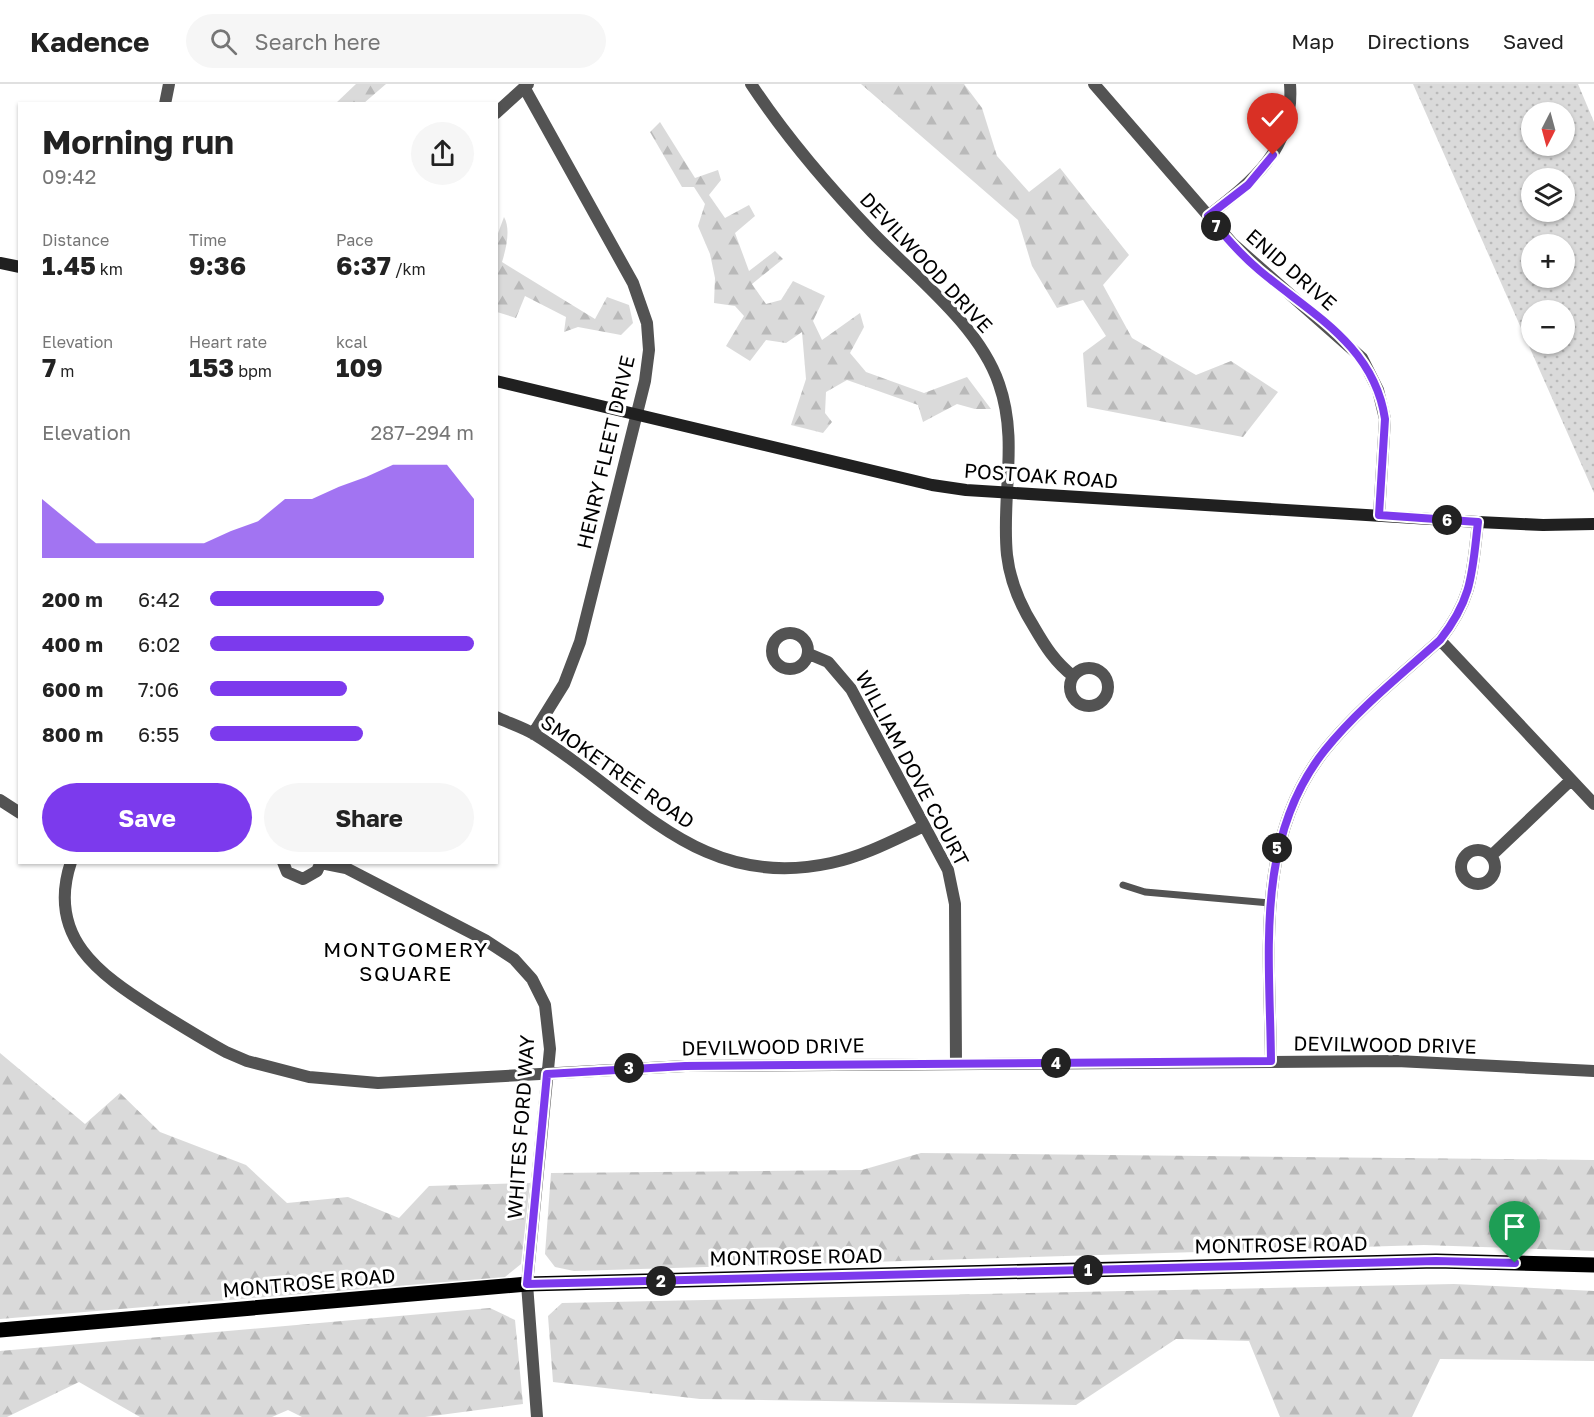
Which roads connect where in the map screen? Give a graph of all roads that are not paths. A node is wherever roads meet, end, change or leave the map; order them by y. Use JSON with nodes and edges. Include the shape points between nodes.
{"nodes":[{"id":1,"x":170,"y":84,"type":"edge"},
{"id":2,"x":751,"y":84,"type":"edge"},
{"id":3,"x":1094,"y":84,"type":"edge"},
{"id":4,"x":1290,"y":84,"type":"edge"},
{"id":5,"x":526,"y":86,"type":"edge"},
{"id":6,"x":166,"y":102,"type":"edge"},
{"id":7,"x":498,"y":111,"type":"edge"},
{"id":8,"x":1208,"y":216,"type":"junction"},
{"id":9,"x":0,"y":263,"type":"edge"},
{"id":10,"x":18,"y":267,"type":"edge"},
{"id":11,"x":498,"y":381,"type":"edge"},
{"id":12,"x":636,"y":414,"type":"junction"},
{"id":13,"x":1008,"y":493,"type":"junction"},
{"id":14,"x":1379,"y":515,"type":"junction"},
{"id":15,"x":1478,"y":522,"type":"junction"},
{"id":16,"x":1594,"y":524,"type":"edge"},
{"id":17,"x":1440,"y":640,"type":"junction"},
{"id":18,"x":809,"y":654,"type":"dead end"},
{"id":19,"x":1073,"y":676,"type":"dead end"},
{"id":20,"x":498,"y":718,"type":"edge"},
{"id":21,"x":533,"y":734,"type":"junction"},
{"id":22,"x":1571,"y":780,"type":"junction"},
{"id":23,"x":0,"y":800,"type":"edge"},
{"id":24,"x":1594,"y":804,"type":"edge"},
{"id":25,"x":18,"y":812,"type":"edge"},
{"id":26,"x":924,"y":826,"type":"junction"},
{"id":27,"x":1491,"y":855,"type":"dead end"},
{"id":28,"x":71,"y":864,"type":"edge"},
{"id":29,"x":284,"y":864,"type":"edge"},
{"id":30,"x":320,"y":864,"type":"edge"},
{"id":31,"x":326,"y":864,"type":"edge"},
{"id":32,"x":1123,"y":885,"type":"dead end"},
{"id":33,"x":1270,"y":903,"type":"junction"},
{"id":34,"x":1271,"y":1061,"type":"junction"},
{"id":35,"x":956,"y":1064,"type":"junction"},
{"id":36,"x":1594,"y":1071,"type":"edge"},
{"id":37,"x":547,"y":1074,"type":"junction"},
{"id":38,"x":1594,"y":1265,"type":"edge"},
{"id":39,"x":527,"y":1284,"type":"junction"},
{"id":40,"x":0,"y":1330,"type":"edge"},
{"id":41,"x":537,"y":1417,"type":"edge"}],
"edges":[{"from":1,"to":6,"type":"street"},
{"from":2,"to":13,"type":"street","name":"DEVILWOOD DRIVE","via":[[828,184],[982,349],[999,382],[1008,417]]},
{"from":3,"to":8,"type":"street","name":"ENID DRIVE"},
{"from":4,"to":8,"type":"street","via":[[1288,121],[1273,155],[1248,185]]},
{"from":5,"to":7,"type":"street"},
{"from":5,"to":12,"type":"street","name":"HENRY FLEET DRIVE","via":[[630,276],[644,309],[649,350]]},
{"from":8,"to":14,"type":"street","name":"ENID DRIVE","via":[[1257,268],[1362,357],[1383,404],[1385,419]]},
{"from":9,"to":10,"type":"street"},
{"from":11,"to":12,"type":"street","name":"POSTOAK ROAD"},
{"from":12,"to":13,"type":"street","name":"POSTOAK ROAD","via":[[932,484]]},
{"from":12,"to":21,"type":"street","name":"HENRY FLEET DRIVE","via":[[580,642],[564,684]]},
{"from":13,"to":14,"type":"street","name":"POSTOAK ROAD"},
{"from":13,"to":19,"type":"street","name":"DEVILWOOD DRIVE","via":[[1007,557],[1016,593],[1050,655]]},
{"from":14,"to":15,"type":"street","name":"POSTOAK ROAD"},
{"from":15,"to":16,"type":"street","name":"POSTOAK ROAD"},
{"from":15,"to":17,"type":"street","via":[[1468,594]]},
{"from":17,"to":22,"type":"street"},
{"from":17,"to":33,"type":"street","via":[[1346,727],[1306,777],[1280,834]]},
{"from":18,"to":26,"type":"street","name":"WILLIAM DOVE COURT","via":[[828,662],[851,689]]},
{"from":20,"to":21,"type":"street","name":"SMOKETREE ROAD"},
{"from":21,"to":26,"type":"street","name":"SMOKETREE ROAD","via":[[671,835],[727,860],[771,867],[832,863],[860,855]]},
{"from":22,"to":24,"type":"street"},
{"from":22,"to":27,"type":"street"},
{"from":23,"to":25,"type":"street"},
{"from":26,"to":35,"type":"street","name":"WILLIAM DOVE COURT","via":[[948,870],[954,898]]},
{"from":28,"to":37,"type":"street","name":"DEVILWOOD DRIVE","via":[[66,911],[73,935],[91,963],[119,986],[226,1052],[278,1070],[344,1082]]},
{"from":29,"to":30,"type":"street","name":"WHITES FORD WAY","via":[[287,872],[303,879],[317,871]]},
{"from":31,"to":37,"type":"street","name":"WHITES FORD WAY","via":[[346,868],[485,939],[514,959],[532,979],[545,1005],[550,1049]]},
{"from":32,"to":33,"type":"lane","via":[[1145,892]]},
{"from":33,"to":34,"type":"street"},
{"from":34,"to":35,"type":"street","name":"DEVILWOOD DRIVE"},
{"from":34,"to":36,"type":"street","name":"DEVILWOOD DRIVE","via":[[1397,1061]]},
{"from":35,"to":37,"type":"street","name":"DEVILWOOD DRIVE","via":[[685,1066]]},
{"from":37,"to":39,"type":"street","name":"WHITES FORD WAY"},
{"from":38,"to":39,"type":"main road","name":"MONTROSE ROAD","via":[[1436,1261]]},
{"from":39,"to":40,"type":"main road","name":"MONTROSE ROAD"},
{"from":39,"to":41,"type":"street","name":"WHITES FORD WAY"}]}
